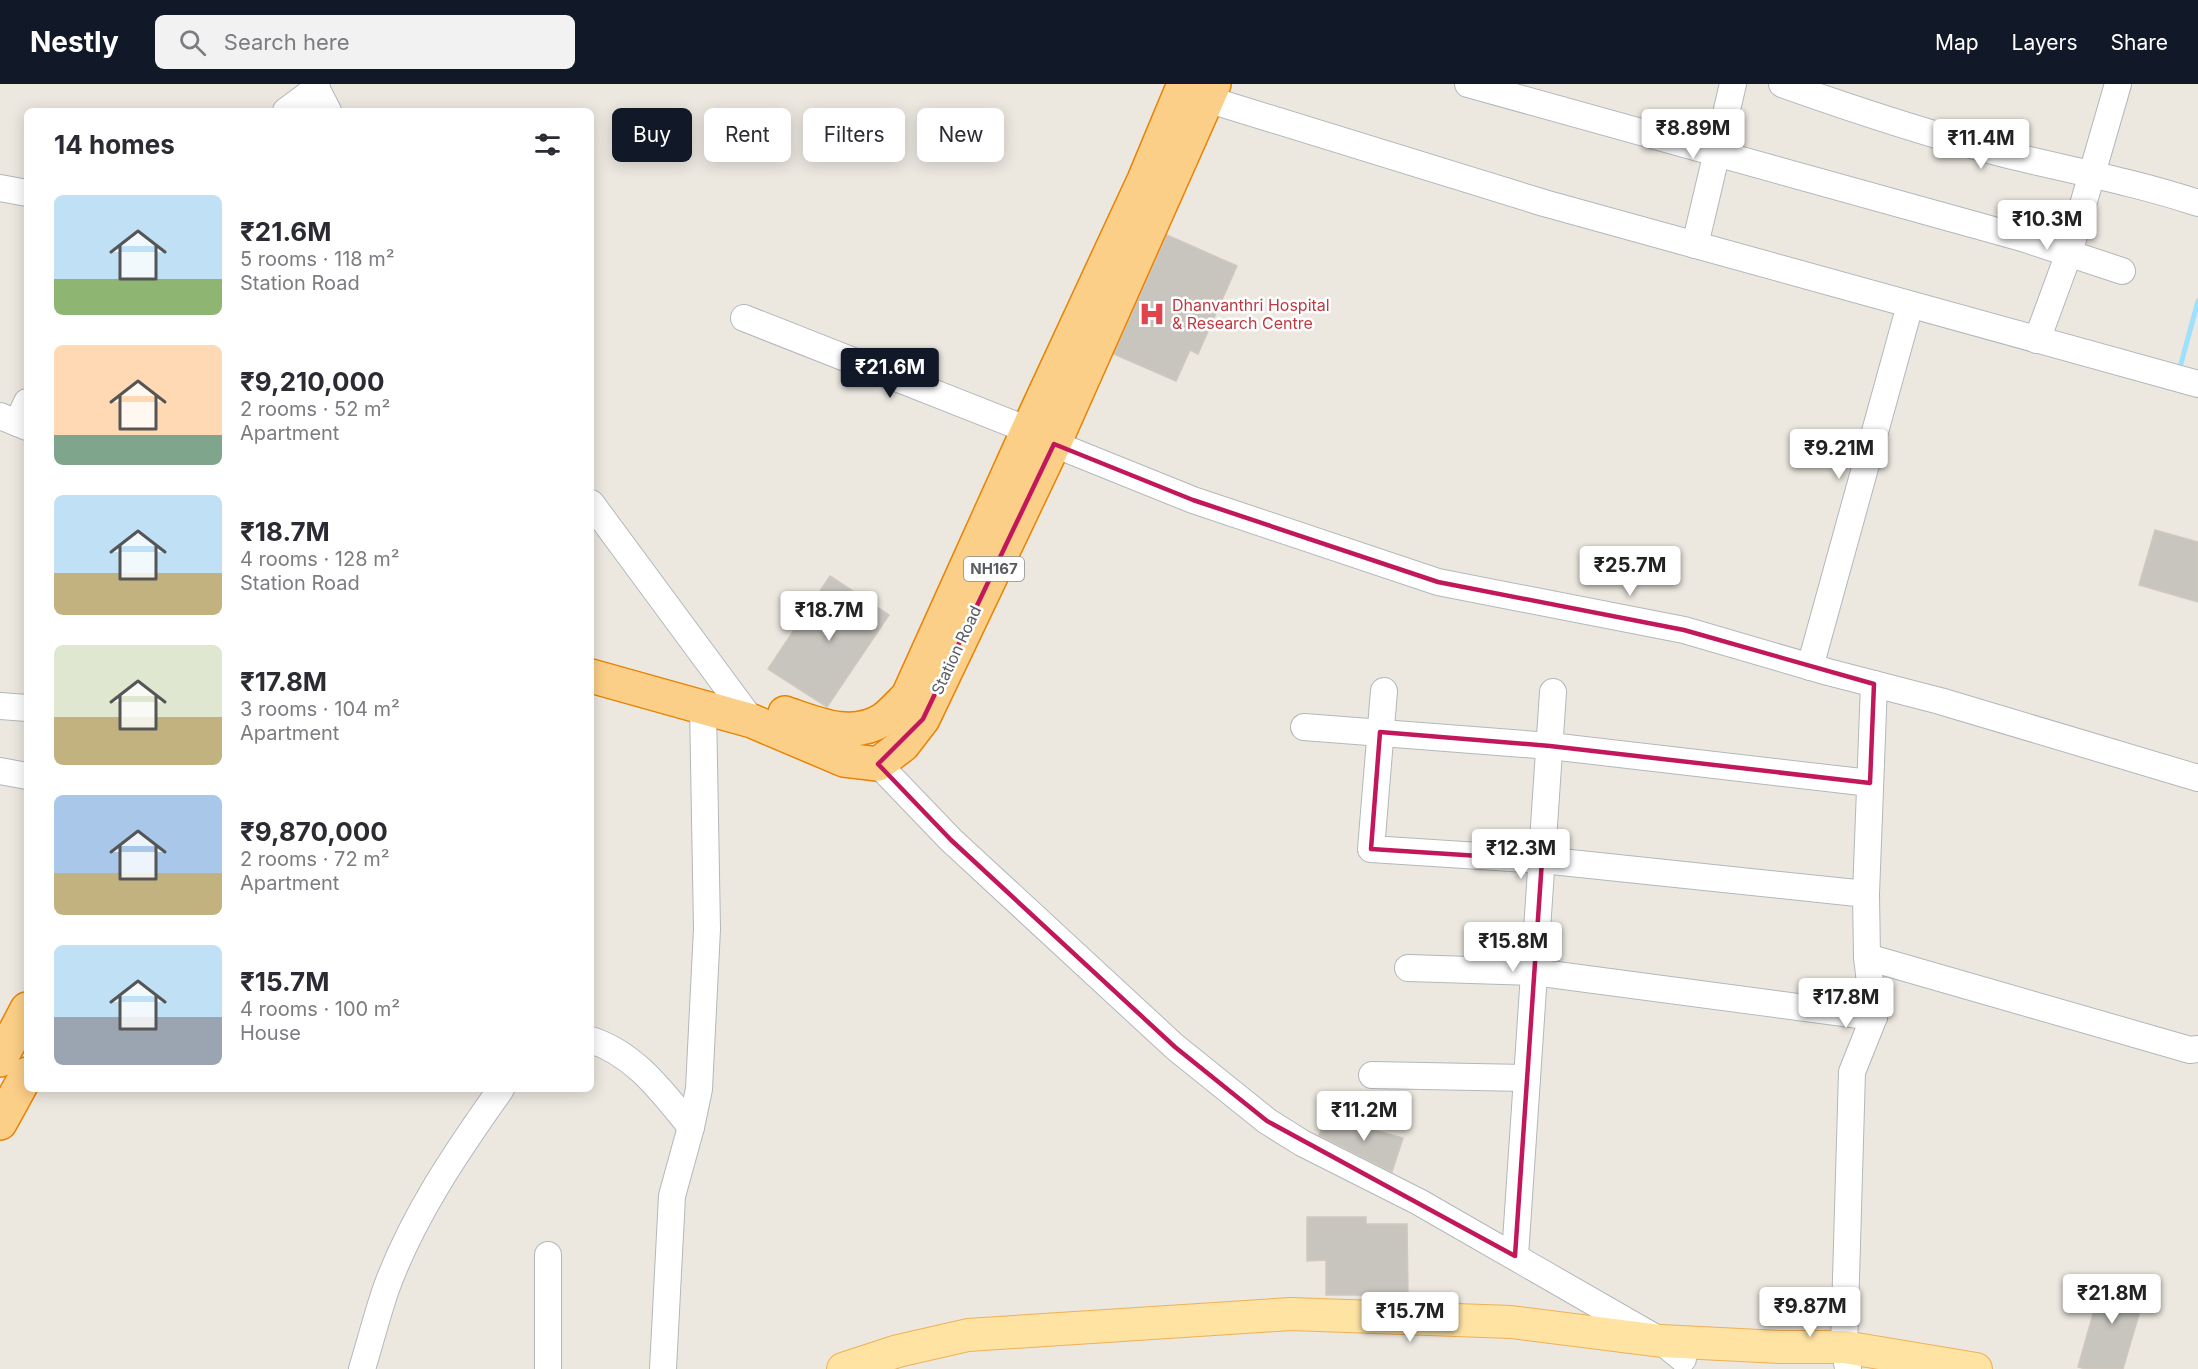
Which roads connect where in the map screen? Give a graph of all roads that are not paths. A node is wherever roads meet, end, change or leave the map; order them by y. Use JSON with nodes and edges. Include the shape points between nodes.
{"nodes":[{"id":1,"x":1468,"y":84,"type":"edge"},
{"id":2,"x":1733,"y":84,"type":"edge"},
{"id":3,"x":1782,"y":84,"type":"edge"},
{"id":4,"x":2118,"y":84,"type":"edge"},
{"id":5,"x":316,"y":86,"type":"edge"},
{"id":6,"x":1202,"y":89,"type":"edge"},
{"id":7,"x":290,"y":108,"type":"edge"},
{"id":8,"x":327,"y":108,"type":"edge"},
{"id":9,"x":1717,"y":153,"type":"junction"},
{"id":10,"x":2093,"y":175,"type":"junction"},
{"id":11,"x":0,"y":188,"type":"edge"},
{"id":12,"x":24,"y":192,"type":"edge"},
{"id":13,"x":2198,"y":203,"type":"edge"},
{"id":14,"x":1695,"y":245,"type":"junction"},
{"id":15,"x":2069,"y":253,"type":"junction"},
{"id":16,"x":2122,"y":271,"type":"dead end"},
{"id":17,"x":1910,"y":305,"type":"junction"},
{"id":18,"x":744,"y":318,"type":"dead end"},
{"id":19,"x":2037,"y":340,"type":"junction"},
{"id":20,"x":2198,"y":384,"type":"edge"},
{"id":21,"x":1041,"y":437,"type":"junction"},
{"id":22,"x":594,"y":507,"type":"edge"},
{"id":23,"x":594,"y":657,"type":"edge"},
{"id":24,"x":1810,"y":667,"type":"junction"},
{"id":25,"x":594,"y":677,"type":"edge"},
{"id":26,"x":1874,"y":684,"type":"junction"},
{"id":27,"x":1384,"y":691,"type":"dead end"},
{"id":28,"x":1554,"y":692,"type":"dead end"},
{"id":29,"x":0,"y":706,"type":"edge"},
{"id":30,"x":703,"y":706,"type":"junction"},
{"id":31,"x":24,"y":708,"type":"edge"},
{"id":32,"x":742,"y":708,"type":"junction"},
{"id":33,"x":1304,"y":727,"type":"dead end"},
{"id":34,"x":1380,"y":732,"type":"junction"},
{"id":35,"x":1550,"y":746,"type":"junction"},
{"id":36,"x":878,"y":764,"type":"junction"},
{"id":37,"x":0,"y":771,"type":"edge"},
{"id":38,"x":24,"y":775,"type":"edge"},
{"id":39,"x":2198,"y":778,"type":"edge"},
{"id":40,"x":1870,"y":783,"type":"junction"},
{"id":41,"x":1542,"y":860,"type":"junction"},
{"id":42,"x":1866,"y":894,"type":"junction"},
{"id":43,"x":1867,"y":957,"type":"junction"},
{"id":44,"x":1408,"y":968,"type":"dead end"},
{"id":45,"x":1534,"y":972,"type":"junction"},
{"id":46,"x":24,"y":1015,"type":"edge"},
{"id":47,"x":1874,"y":1017,"type":"junction"},
{"id":48,"x":594,"y":1041,"type":"edge"},
{"id":49,"x":2198,"y":1049,"type":"edge"},
{"id":50,"x":0,"y":1060,"type":"edge"},
{"id":51,"x":1371,"y":1075,"type":"dead end"},
{"id":52,"x":1527,"y":1078,"type":"junction"},
{"id":53,"x":499,"y":1092,"type":"edge"},
{"id":54,"x":691,"y":1127,"type":"junction"},
{"id":55,"x":548,"y":1255,"type":"dead end"},
{"id":56,"x":1515,"y":1256,"type":"junction"},
{"id":57,"x":1780,"y":1347,"type":"junction"},
{"id":58,"x":1672,"y":1350,"type":"junction"},
{"id":59,"x":1849,"y":1361,"type":"edge"},
{"id":60,"x":900,"y":1363,"type":"edge"},
{"id":61,"x":1810,"y":1367,"type":"edge"},
{"id":62,"x":362,"y":1369,"type":"edge"},
{"id":63,"x":548,"y":1369,"type":"edge"},
{"id":64,"x":663,"y":1369,"type":"edge"},
{"id":65,"x":843,"y":1369,"type":"edge"},
{"id":66,"x":1976,"y":1369,"type":"edge"}],
"edges":[{"from":1,"to":9,"type":"street"},
{"from":2,"to":9,"type":"street"},
{"from":3,"to":10,"type":"street","via":[[2002,153]]},
{"from":4,"to":10,"type":"street"},
{"from":5,"to":7,"type":"street"},
{"from":5,"to":8,"type":"street"},
{"from":6,"to":14,"type":"street","via":[[1544,203]]},
{"from":6,"to":21,"type":"highway","name":"Station Road","number":"NH167","via":[[1139,191]]},
{"from":9,"to":14,"type":"street"},
{"from":9,"to":15,"type":"street"},
{"from":10,"to":13,"type":"street"},
{"from":10,"to":15,"type":"street"},
{"from":11,"to":12,"type":"street"},
{"from":14,"to":17,"type":"street"},
{"from":15,"to":16,"type":"street"},
{"from":15,"to":19,"type":"street"},
{"from":17,"to":19,"type":"street"},
{"from":17,"to":24,"type":"street"},
{"from":18,"to":21,"type":"street"},
{"from":19,"to":20,"type":"street"},
{"from":21,"to":24,"type":"street","via":[[1193,500],[1438,582],[1684,630]]},
{"from":21,"to":32,"type":"highway","name":"Station Road","number":"NH167","via":[[908,696],[884,719],[861,729],[831,729]]},
{"from":21,"to":36,"type":"highway","name":"Station Road","number":"NH167","via":[[923,719],[903,745]]},
{"from":22,"to":32,"type":"street"},
{"from":23,"to":32,"type":"highway","name":"Station Road","number":"NH167"},
{"from":24,"to":26,"type":"street"},
{"from":25,"to":30,"type":"highway","name":"Station Road","number":"NH167"},
{"from":26,"to":39,"type":"street"},
{"from":26,"to":40,"type":"street"},
{"from":27,"to":34,"type":"street"},
{"from":28,"to":35,"type":"street"},
{"from":29,"to":31,"type":"street"},
{"from":30,"to":32,"type":"highway","name":"Station Road","number":"NH167"},
{"from":30,"to":54,"type":"street","via":[[707,929],[699,1089]]},
{"from":32,"to":36,"type":"highway","name":"Station Road","number":"NH167","via":[[844,760]]},
{"from":33,"to":34,"type":"street"},
{"from":34,"to":35,"type":"street"},
{"from":34,"to":41,"type":"street","via":[[1371,849]]},
{"from":35,"to":40,"type":"street"},
{"from":35,"to":41,"type":"street"},
{"from":36,"to":56,"type":"street","via":[[951,840],[1166,1040],[1267,1121]]},
{"from":37,"to":38,"type":"street"},
{"from":40,"to":42,"type":"street"},
{"from":41,"to":42,"type":"street"},
{"from":41,"to":45,"type":"street"},
{"from":42,"to":43,"type":"street"},
{"from":43,"to":47,"type":"street"},
{"from":43,"to":49,"type":"street","via":[[2190,1050]]},
{"from":44,"to":45,"type":"street"},
{"from":45,"to":47,"type":"street"},
{"from":45,"to":52,"type":"street"},
{"from":46,"to":50,"type":"highway"},
{"from":47,"to":59,"type":"street","via":[[1852,1072]]},
{"from":48,"to":54,"type":"street","via":[[606,1045],[647,1075]]},
{"from":51,"to":52,"type":"street"},
{"from":52,"to":56,"type":"street"},
{"from":53,"to":62,"type":"street","via":[[422,1209],[386,1288]]},
{"from":54,"to":64,"type":"street","via":[[672,1196]]},
{"from":55,"to":63,"type":"street"},
{"from":56,"to":58,"type":"street"},
{"from":57,"to":58,"type":"main road"},
{"from":57,"to":59,"type":"main road"},
{"from":57,"to":61,"type":"main road"},
{"from":58,"to":60,"type":"main road","via":[[1511,1322],[1291,1314],[968,1335]]},
{"from":58,"to":61,"type":"main road"},
{"from":59,"to":61,"type":"main road"},
{"from":59,"to":66,"type":"main road"},
{"from":60,"to":65,"type":"main road"}]}
